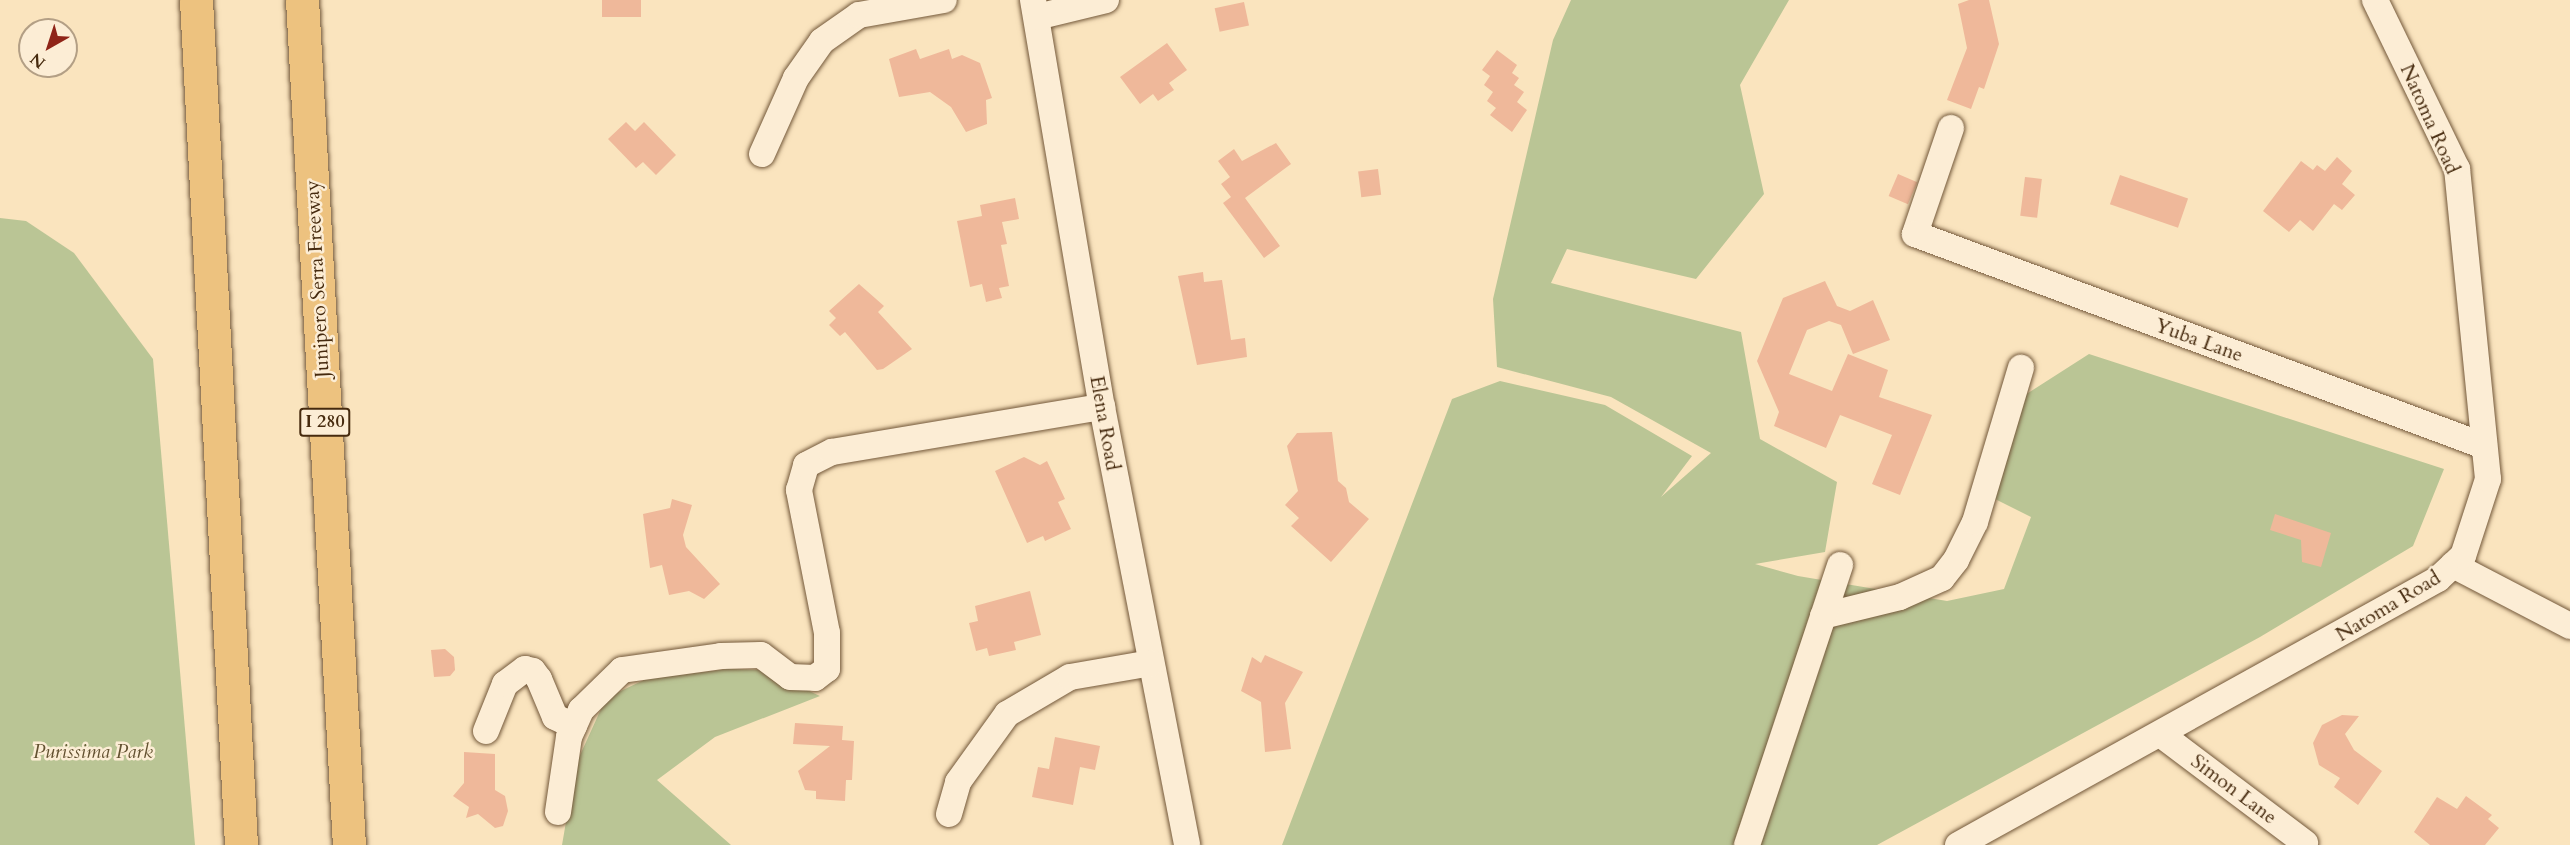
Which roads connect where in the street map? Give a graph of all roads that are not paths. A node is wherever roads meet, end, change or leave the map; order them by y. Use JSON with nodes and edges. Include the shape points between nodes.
{"nodes":[{"id":1,"x":196,"y":0,"type":"edge"},
{"id":2,"x":302,"y":0,"type":"edge"},
{"id":3,"x":944,"y":0,"type":"edge"},
{"id":4,"x":1106,"y":0,"type":"edge"},
{"id":5,"x":2375,"y":0,"type":"edge"},
{"id":6,"x":1035,"y":9,"type":"edge"},
{"id":7,"x":1950,"y":128,"type":"dead end"},
{"id":8,"x":762,"y":154,"type":"dead end"},
{"id":9,"x":2021,"y":368,"type":"dead end"},
{"id":10,"x":1102,"y":407,"type":"junction"},
{"id":11,"x":2484,"y":446,"type":"junction"},
{"id":12,"x":1840,"y":565,"type":"dead end"},
{"id":13,"x":2453,"y":565,"type":"junction"},
{"id":14,"x":1823,"y":616,"type":"junction"},
{"id":15,"x":2570,"y":626,"type":"edge"},
{"id":16,"x":1151,"y":663,"type":"junction"},
{"id":17,"x":574,"y":726,"type":"junction"},
{"id":18,"x":486,"y":730,"type":"dead end"},
{"id":19,"x":2163,"y":736,"type":"junction"},
{"id":20,"x":558,"y":812,"type":"dead end"},
{"id":21,"x":949,"y":814,"type":"dead end"},
{"id":22,"x":2305,"y":843,"type":"dead end"},
{"id":23,"x":241,"y":845,"type":"edge"},
{"id":24,"x":349,"y":845,"type":"edge"},
{"id":25,"x":1187,"y":845,"type":"edge"},
{"id":26,"x":1747,"y":845,"type":"edge"},
{"id":27,"x":1958,"y":845,"type":"edge"}],
"edges":[{"from":1,"to":23,"type":"highway"},
{"from":2,"to":24,"type":"highway","name":"Junipero Serra Freeway","number":"I 280"},
{"from":3,"to":8,"type":"street","via":[[859,15],[822,41],[796,78]]},
{"from":4,"to":6,"type":"street"},
{"from":5,"to":11,"type":"street","name":"Natoma Road","via":[[2457,169]]},
{"from":6,"to":10,"type":"street","name":"Elena Road"},
{"from":7,"to":11,"type":"street","name":"Yuba Lane","via":[[1915,234]]},
{"from":9,"to":14,"type":"street","via":[[1975,522],[1942,578],[1900,597]]},
{"from":10,"to":16,"type":"street","name":"Elena Road"},
{"from":10,"to":17,"type":"street","via":[[832,452],[806,465],[799,490],[827,633],[827,669],[815,678],[790,677],[761,656],[751,656],[622,670],[581,710]]},
{"from":11,"to":13,"type":"street","name":"Natoma Road","via":[[2488,479],[2477,525],[2463,556]]},
{"from":12,"to":14,"type":"street"},
{"from":13,"to":15,"type":"street"},
{"from":13,"to":19,"type":"street","name":"Natoma Road","via":[[2438,579]]},
{"from":14,"to":26,"type":"street"},
{"from":16,"to":21,"type":"street","via":[[1070,676],[1007,714],[958,782]]},
{"from":16,"to":25,"type":"street","name":"Elena Road"},
{"from":17,"to":18,"type":"street","via":[[555,717],[539,679],[533,671],[525,669],[505,684]]},
{"from":17,"to":20,"type":"street"},
{"from":19,"to":22,"type":"street","name":"Simon Lane"},
{"from":19,"to":27,"type":"street","name":"Natoma Road"}]}
